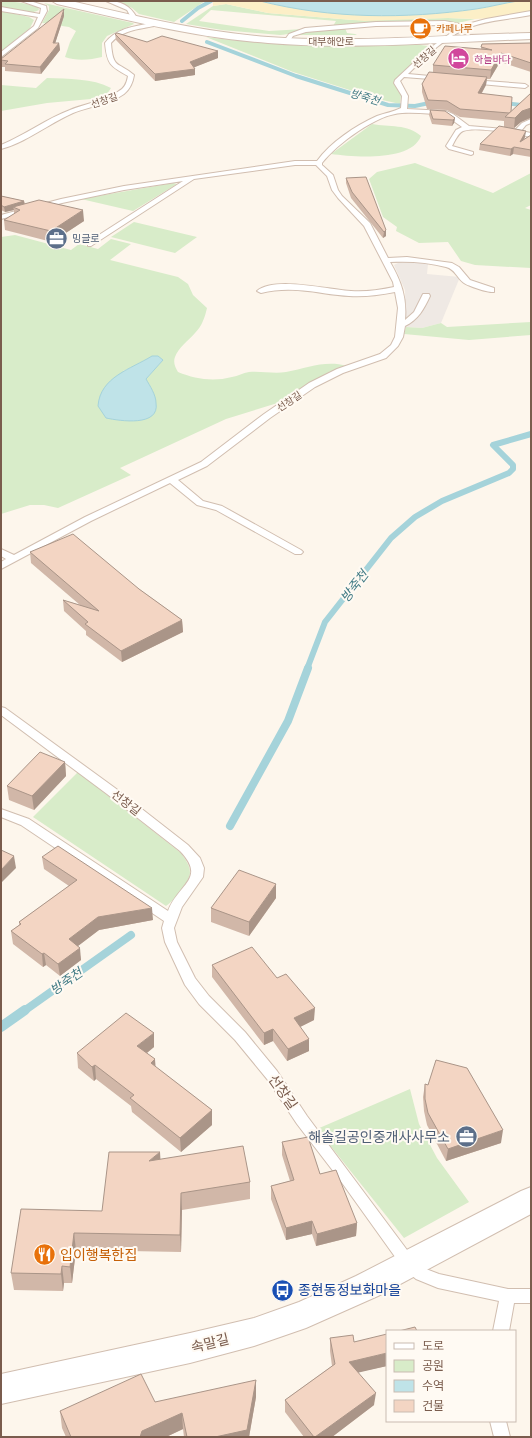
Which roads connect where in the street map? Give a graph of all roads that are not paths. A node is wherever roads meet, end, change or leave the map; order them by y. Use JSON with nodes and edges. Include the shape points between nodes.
{"nodes":[{"id":1,"x":24,"y":1,"type":"edge"},
{"id":2,"x":57,"y":1,"type":"edge"},
{"id":3,"x":110,"y":1,"type":"edge"},
{"id":4,"x":1,"y":10,"type":"edge"},
{"id":5,"x":531,"y":13,"type":"edge"},
{"id":6,"x":42,"y":16,"type":"junction"},
{"id":7,"x":134,"y":18,"type":"junction"},
{"id":8,"x":157,"y":24,"type":"junction"},
{"id":9,"x":465,"y":27,"type":"junction"},
{"id":10,"x":531,"y":36,"type":"edge"},
{"id":11,"x":446,"y":38,"type":"junction"},
{"id":12,"x":287,"y":40,"type":"junction"},
{"id":13,"x":1,"y":55,"type":"edge"},
{"id":14,"x":403,"y":75,"type":"junction"},
{"id":15,"x":449,"y":80,"type":"edge"},
{"id":16,"x":464,"y":81,"type":"edge"},
{"id":17,"x":525,"y":86,"type":"dead end"},
{"id":18,"x":404,"y":107,"type":"junction"},
{"id":19,"x":531,"y":121,"type":"edge"},
{"id":20,"x":467,"y":128,"type":"junction"},
{"id":21,"x":517,"y":132,"type":"junction"},
{"id":22,"x":531,"y":134,"type":"edge"},
{"id":23,"x":1,"y":147,"type":"edge"},
{"id":24,"x":471,"y":153,"type":"dead end"},
{"id":25,"x":319,"y":163,"type":"junction"},
{"id":26,"x":194,"y":177,"type":"junction"},
{"id":27,"x":1,"y":218,"type":"edge"},
{"id":28,"x":91,"y":244,"type":"dead end"},
{"id":29,"x":386,"y":260,"type":"junction"},
{"id":30,"x":398,"y":289,"type":"junction"},
{"id":31,"x":491,"y":290,"type":"dead end"},
{"id":32,"x":261,"y":291,"type":"dead end"},
{"id":33,"x":426,"y":296,"type":"dead end"},
{"id":34,"x":401,"y":325,"type":"junction"},
{"id":35,"x":172,"y":480,"type":"junction"},
{"id":36,"x":1,"y":552,"type":"edge"},
{"id":37,"x":298,"y":552,"type":"dead end"},
{"id":38,"x":13,"y":559,"type":"junction"},
{"id":39,"x":1,"y":566,"type":"edge"},
{"id":40,"x":1,"y":710,"type":"edge"},
{"id":41,"x":1,"y":813,"type":"edge"},
{"id":42,"x":170,"y":918,"type":"junction"},
{"id":43,"x":531,"y":1200,"type":"edge"},
{"id":44,"x":408,"y":1263,"type":"junction"},
{"id":45,"x":508,"y":1296,"type":"junction"},
{"id":46,"x":531,"y":1296,"type":"edge"},
{"id":47,"x":501,"y":1330,"type":"edge"},
{"id":48,"x":1,"y":1389,"type":"edge"},
{"id":49,"x":498,"y":1422,"type":"edge"},
{"id":50,"x":502,"y":1437,"type":"edge"}],
"edges":[{"from":1,"to":6,"type":"lane","via":[[44,7]]},
{"from":2,"to":7,"type":"street","name":"대부해안로"},
{"from":3,"to":7,"type":"lane","name":"대부해안로","via":[[129,9]]},
{"from":4,"to":6,"type":"lane"},
{"from":5,"to":9,"type":"lane","name":"선창길"},
{"from":6,"to":13,"type":"lane","via":[[36,27]]},
{"from":7,"to":8,"type":"street","name":"대부해안로"},
{"from":8,"to":12,"type":"street","name":"대부해안로","via":[[212,34]]},
{"from":8,"to":23,"type":"lane","name":"선창길","via":[[114,35],[108,43],[109,57],[114,65],[131,75],[124,92],[114,98],[73,110]]},
{"from":9,"to":11,"type":"lane","name":"선창길"},
{"from":9,"to":12,"type":"lane","name":"선창길","via":[[440,23],[376,24],[305,30],[291,35]]},
{"from":10,"to":11,"type":"street","name":"대부해안로"},
{"from":11,"to":12,"type":"street","name":"대부해안로","via":[[343,42]]},
{"from":11,"to":14,"type":"lane","name":"선창길"},
{"from":14,"to":15,"type":"lane","name":"선창길"},
{"from":14,"to":18,"type":"lane","name":"선창길","via":[[397,83],[405,96]]},
{"from":16,"to":17,"type":"lane"},
{"from":18,"to":20,"type":"lane","via":[[446,113]]},
{"from":18,"to":25,"type":"lane","via":[[365,125],[326,154]]},
{"from":19,"to":21,"type":"lane"},
{"from":20,"to":21,"type":"lane"},
{"from":20,"to":24,"type":"lane","via":[[458,131],[449,146]]},
{"from":21,"to":22,"type":"lane"},
{"from":25,"to":26,"type":"lane","via":[[295,163]]},
{"from":25,"to":29,"type":"lane","name":"선창길","via":[[319,166],[330,175],[340,197],[367,225]]},
{"from":26,"to":27,"type":"lane","via":[[89,194]]},
{"from":26,"to":28,"type":"lane"},
{"from":29,"to":30,"type":"lane","name":"선창길"},
{"from":29,"to":31,"type":"lane","via":[[407,259],[449,265],[462,274],[467,282]]},
{"from":30,"to":32,"type":"lane","via":[[361,294],[284,286]]},
{"from":30,"to":34,"type":"lane","name":"선창길","via":[[402,308]]},
{"from":33,"to":34,"type":"lane","via":[[418,314],[411,321]]},
{"from":34,"to":35,"type":"lane","name":"선창길","via":[[394,346],[383,356],[326,377],[267,416],[204,464]]},
{"from":35,"to":37,"type":"lane","via":[[200,503],[219,508]]},
{"from":35,"to":38,"type":"lane","name":"선창길","via":[[94,516]]},
{"from":36,"to":38,"type":"lane"},
{"from":38,"to":39,"type":"lane","name":"선창길"},
{"from":40,"to":42,"type":"lane","name":"선창길","via":[[117,796],[194,858],[198,868],[197,877]]},
{"from":41,"to":42,"type":"lane","via":[[25,822]]},
{"from":42,"to":44,"type":"lane","name":"선창길","via":[[168,928],[171,942],[190,981],[272,1075],[302,1120]]},
{"from":43,"to":44,"type":"street","name":"속말길"},
{"from":44,"to":45,"type":"lane","via":[[421,1274],[438,1281]]},
{"from":44,"to":48,"type":"street","name":"속말길","via":[[367,1286],[306,1314],[254,1332]]},
{"from":45,"to":46,"type":"lane"},
{"from":45,"to":47,"type":"lane"},
{"from":49,"to":50,"type":"lane"}]}
